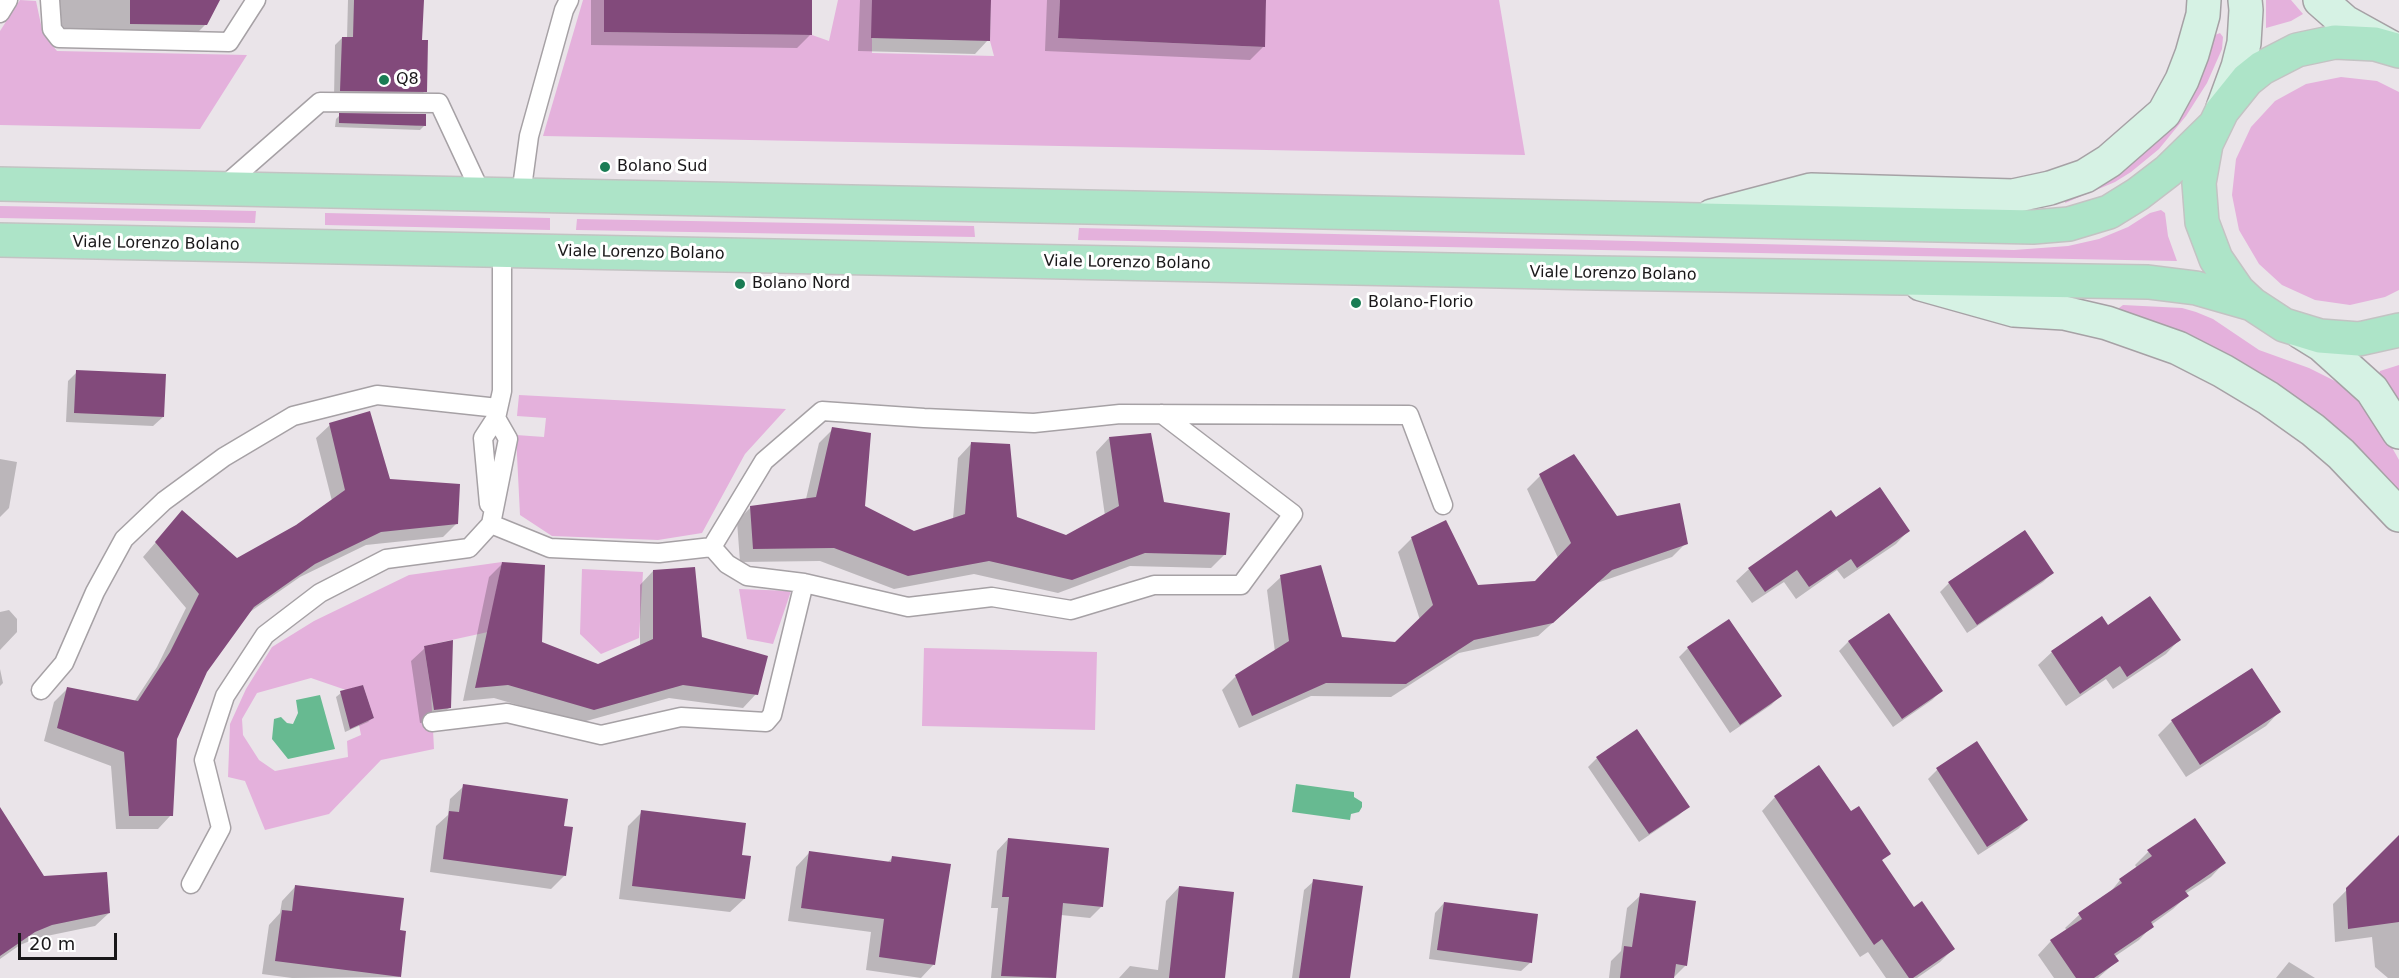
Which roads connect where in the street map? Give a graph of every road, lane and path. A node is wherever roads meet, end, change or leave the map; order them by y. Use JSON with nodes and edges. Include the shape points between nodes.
{"nodes":[{"id":1,"x":8,"y":0,"type":"edge"},
{"id":2,"x":50,"y":0,"type":"edge"},
{"id":3,"x":256,"y":0,"type":"edge"},
{"id":4,"x":569,"y":0,"type":"edge"},
{"id":5,"x":2204,"y":0,"type":"edge"},
{"id":6,"x":2245,"y":0,"type":"edge"},
{"id":7,"x":2320,"y":0,"type":"edge"},
{"id":8,"x":0,"y":13,"type":"edge"},
{"id":9,"x":2396,"y":50,"type":"edge"},
{"id":10,"x":2217,"y":118,"type":"junction"},
{"id":11,"x":0,"y":184,"type":"edge"},
{"id":12,"x":222,"y":189,"type":"junction"},
{"id":13,"x":482,"y":195,"type":"junction"},
{"id":14,"x":521,"y":195,"type":"junction"},
{"id":15,"x":1696,"y":220,"type":"junction"},
{"id":16,"x":0,"y":240,"type":"edge"},
{"id":17,"x":502,"y":251,"type":"junction"},
{"id":18,"x":1905,"y":279,"type":"junction"},
{"id":19,"x":2252,"y":304,"type":"junction"},
{"id":20,"x":2399,"y":330,"type":"edge"},
{"id":21,"x":2301,"y":332,"type":"junction"},
{"id":22,"x":497,"y":413,"type":"junction"},
{"id":23,"x":1162,"y":414,"type":"junction"},
{"id":24,"x":2399,"y":432,"type":"edge"},
{"id":25,"x":1443,"y":505,"type":"dead end"},
{"id":26,"x":2399,"y":514,"type":"edge"},
{"id":27,"x":491,"y":524,"type":"junction"},
{"id":28,"x":712,"y":547,"type":"junction"},
{"id":29,"x":804,"y":583,"type":"junction"},
{"id":30,"x":41,"y":690,"type":"dead end"},
{"id":31,"x":432,"y":722,"type":"dead end"},
{"id":32,"x":191,"y":884,"type":"dead end"}],
"edges":[{"from":1,"to":8,"type":"lane"},
{"from":2,"to":3,"type":"lane","via":[[52,29],[59,39],[229,42]]},
{"from":4,"to":14,"type":"lane","via":[[529,136]]},
{"from":5,"to":15,"type":"main road","via":[[2192,54],[2164,113],[2109,161],[2085,176],[2013,195],[1811,190]]},
{"from":6,"to":10,"type":"main road","via":[[2244,43]]},
{"from":7,"to":9,"type":"main road","via":[[2344,22]]},
{"from":9,"to":10,"type":"main road","via":[[2345,41],[2297,50],[2247,80]]},
{"from":10,"to":15,"type":"main road","via":[[2168,171],[2138,194],[2109,212],[2069,224],[2033,227]]},
{"from":10,"to":19,"type":"main road","via":[[2201,164],[2202,222],[2216,259]]},
{"from":11,"to":12,"type":"main road"},
{"from":12,"to":13,"type":"main road"},
{"from":12,"to":13,"type":"lane","via":[[321,102],[439,103]]},
{"from":13,"to":14,"type":"main road"},
{"from":14,"to":15,"type":"main road"},
{"from":16,"to":17,"type":"main road","name":"Viale Lorenzo Bolano"},
{"from":17,"to":18,"type":"main road","name":"Viale Lorenzo Bolano"},
{"from":17,"to":22,"type":"lane","via":[[502,391]]},
{"from":18,"to":19,"type":"main road","name":"Viale Lorenzo Bolano","via":[[2148,282],[2196,288]]},
{"from":18,"to":26,"type":"main road","via":[[2014,310],[2064,313],[2107,322],[2178,348],[2223,370],[2313,430]]},
{"from":19,"to":21,"type":"main road"},
{"from":20,"to":21,"type":"main road","via":[[2359,339]]},
{"from":21,"to":24,"type":"main road","via":[[2322,345],[2372,390]]},
{"from":22,"to":27,"type":"lane","via":[[508,439]]},
{"from":22,"to":30,"type":"lane","via":[[376,395],[293,416],[224,457],[164,501],[124,539],[95,592],[64,663]]},
{"from":23,"to":25,"type":"lane","via":[[1409,415]]},
{"from":23,"to":28,"type":"lane","via":[[1034,423],[822,411],[764,461]]},
{"from":23,"to":29,"type":"lane","via":[[1293,514],[1241,585],[1154,585],[1071,610],[992,597],[908,607]]},
{"from":27,"to":28,"type":"lane","via":[[550,548],[659,553]]},
{"from":27,"to":32,"type":"lane","via":[[469,548],[387,560],[320,593],[265,634],[225,696],[204,760],[221,828]]},
{"from":28,"to":29,"type":"lane","via":[[727,564],[747,576]]},
{"from":29,"to":31,"type":"lane","via":[[772,715],[766,722],[681,717],[601,735],[507,713]]}]}
